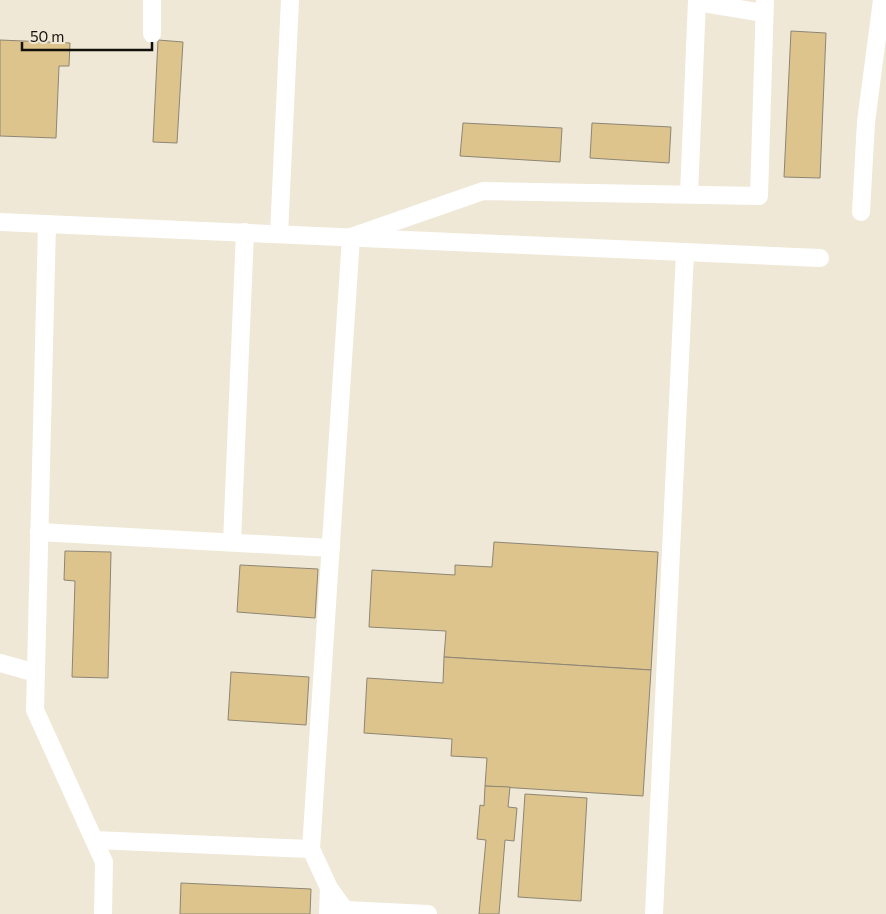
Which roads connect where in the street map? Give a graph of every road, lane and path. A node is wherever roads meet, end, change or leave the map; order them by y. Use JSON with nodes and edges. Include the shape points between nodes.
{"nodes":[{"id":1,"x":152,"y":0,"type":"edge"},
{"id":2,"x":290,"y":0,"type":"edge"},
{"id":3,"x":882,"y":0,"type":"edge"},
{"id":4,"x":697,"y":1,"type":"edge"},
{"id":5,"x":764,"y":6,"type":"edge"},
{"id":6,"x":152,"y":34,"type":"dead end"},
{"id":7,"x":689,"y":194,"type":"junction"},
{"id":8,"x":861,"y":212,"type":"dead end"},
{"id":9,"x":0,"y":222,"type":"edge"},
{"id":10,"x":47,"y":224,"type":"junction"},
{"id":11,"x":244,"y":232,"type":"junction"},
{"id":12,"x":279,"y":234,"type":"junction"},
{"id":13,"x":351,"y":237,"type":"junction"},
{"id":14,"x":685,"y":252,"type":"junction"},
{"id":15,"x":820,"y":258,"type":"dead end"},
{"id":16,"x":39,"y":532,"type":"junction"},
{"id":17,"x":232,"y":542,"type":"junction"},
{"id":18,"x":331,"y":548,"type":"junction"},
{"id":19,"x":0,"y":663,"type":"edge"},
{"id":20,"x":36,"y":673,"type":"junction"},
{"id":21,"x":94,"y":840,"type":"junction"},
{"id":22,"x":311,"y":849,"type":"junction"},
{"id":23,"x":329,"y":888,"type":"junction"},
{"id":24,"x":103,"y":914,"type":"edge"},
{"id":25,"x":328,"y":914,"type":"edge"},
{"id":26,"x":419,"y":914,"type":"edge"},
{"id":27,"x":428,"y":914,"type":"edge"},
{"id":28,"x":654,"y":914,"type":"edge"}],
"edges":[{"from":1,"to":6,"type":"street"},
{"from":2,"to":12,"type":"street"},
{"from":3,"to":8,"type":"street","via":[[866,122]]},
{"from":4,"to":5,"type":"street"},
{"from":4,"to":7,"type":"street"},
{"from":5,"to":7,"type":"street","via":[[758,196]]},
{"from":7,"to":13,"type":"street","via":[[483,191]]},
{"from":9,"to":10,"type":"street"},
{"from":10,"to":11,"type":"street"},
{"from":10,"to":16,"type":"street"},
{"from":11,"to":12,"type":"street"},
{"from":11,"to":17,"type":"street"},
{"from":12,"to":13,"type":"street"},
{"from":13,"to":14,"type":"street"},
{"from":13,"to":18,"type":"street"},
{"from":14,"to":15,"type":"street"},
{"from":14,"to":28,"type":"street"},
{"from":16,"to":17,"type":"street"},
{"from":16,"to":20,"type":"street"},
{"from":17,"to":18,"type":"street"},
{"from":18,"to":22,"type":"street"},
{"from":19,"to":20,"type":"street"},
{"from":20,"to":21,"type":"street","via":[[35,710]]},
{"from":21,"to":22,"type":"street"},
{"from":21,"to":24,"type":"street","via":[[104,862]]},
{"from":22,"to":23,"type":"street"},
{"from":23,"to":25,"type":"street"},
{"from":23,"to":26,"type":"street","via":[[345,910]]},
{"from":26,"to":27,"type":"street"}]}
